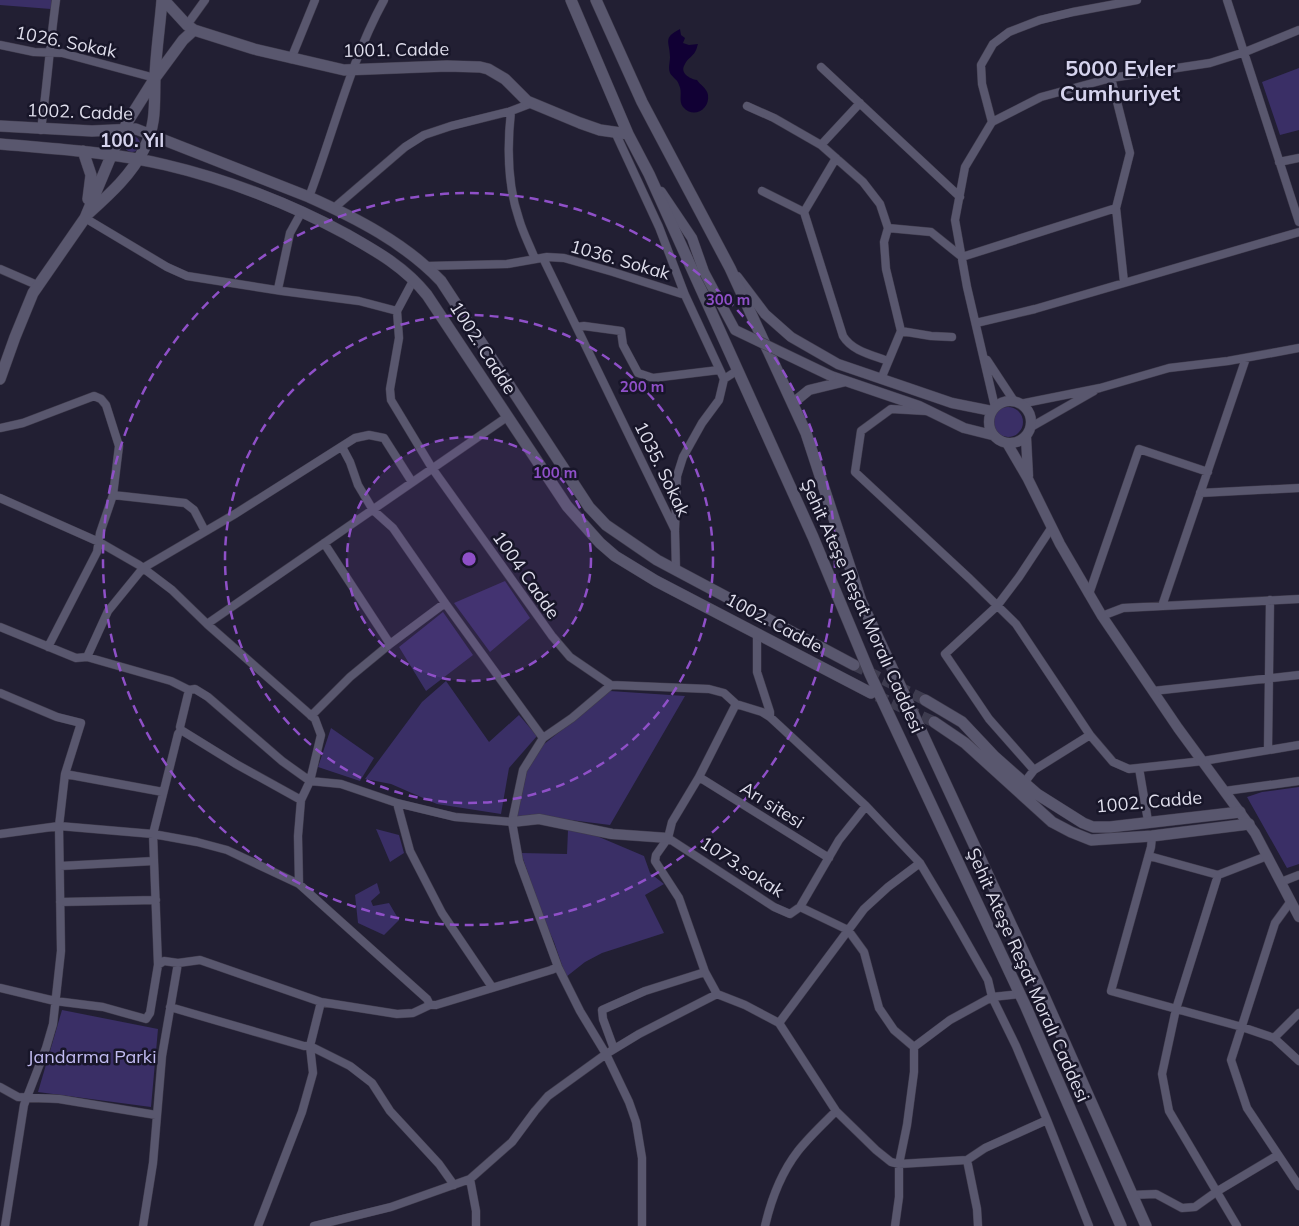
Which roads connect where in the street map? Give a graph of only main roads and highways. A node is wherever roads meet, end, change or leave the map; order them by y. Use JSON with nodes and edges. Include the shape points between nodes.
{"nodes":[{"id":1,"x":163,"y":0,"type":"edge"},
{"id":2,"x":571,"y":0,"type":"edge"},
{"id":3,"x":596,"y":0,"type":"edge"},
{"id":4,"x":191,"y":27,"type":"junction"},
{"id":5,"x":155,"y":78,"type":"junction"},
{"id":6,"x":0,"y":126,"type":"edge"},
{"id":7,"x":124,"y":129,"type":"junction"},
{"id":8,"x":150,"y":134,"type":"junction"},
{"id":9,"x":628,"y":134,"type":"junction"},
{"id":10,"x":0,"y":144,"type":"edge"},
{"id":11,"x":83,"y":151,"type":"junction"},
{"id":12,"x":112,"y":155,"type":"junction"},
{"id":13,"x":138,"y":159,"type":"junction"},
{"id":14,"x":309,"y":196,"type":"junction"},
{"id":15,"x":301,"y":213,"type":"junction"},
{"id":16,"x":84,"y":218,"type":"junction"},
{"id":17,"x":427,"y":266,"type":"junction"},
{"id":18,"x":414,"y":279,"type":"junction"},
{"id":19,"x":0,"y":379,"type":"edge"},
{"id":20,"x":523,"y":406,"type":"junction"},
{"id":21,"x":507,"y":417,"type":"junction"},
{"id":22,"x":676,"y":570,"type":"junction"},
{"id":23,"x":667,"y":586,"type":"junction"},
{"id":24,"x":765,"y":617,"type":"junction"},
{"id":25,"x":757,"y":634,"type":"junction"},
{"id":26,"x":854,"y":665,"type":"tunnel mouth"},
{"id":27,"x":870,"y":693,"type":"tunnel mouth"},
{"id":28,"x":925,"y":700,"type":"tunnel mouth"},
{"id":29,"x":934,"y":722,"type":"tunnel mouth"},
{"id":30,"x":1020,"y":786,"type":"junction"},
{"id":31,"x":1240,"y":812,"type":"road end"},
{"id":32,"x":1148,"y":822,"type":"junction"},
{"id":33,"x":1249,"y":824,"type":"road end"},
{"id":34,"x":1152,"y":836,"type":"junction"},
{"id":35,"x":1120,"y":1226,"type":"edge"},
{"id":36,"x":1146,"y":1226,"type":"edge"}],
"edges":[{"from":1,"to":4,"type":"main road","name":"1001. Cadde"},
{"from":1,"to":5,"type":"main road"},
{"from":2,"to":9,"type":"main road","name":"Şehit Ateşe Reşat Moralı Caddesi"},
{"from":3,"to":36,"type":"main road","via":[[642,102],[730,268],[793,403],[806,433],[861,601],[1045,998]]},
{"from":4,"to":5,"type":"main road"},
{"from":4,"to":9,"type":"main road","name":"1001. Cadde","via":[[254,49],[353,71],[480,67],[505,79],[520,96],[532,103],[580,123]]},
{"from":5,"to":7,"type":"main road"},
{"from":5,"to":8,"type":"main road","via":[[156,105]]},
{"from":6,"to":7,"type":"main road","name":"1002. Cadde","via":[[41,130]]},
{"from":7,"to":8,"type":"main road","name":"1002. Cadde"},
{"from":7,"to":12,"type":"main road"},
{"from":8,"to":13,"type":"main road"},
{"from":8,"to":14,"type":"main road","name":"1002. Cadde"},
{"from":9,"to":35,"type":"main road","name":"Şehit Ateşe Reşat Moralı Caddesi","via":[[650,174],[738,370],[870,674],[1020,994]]},
{"from":10,"to":11,"type":"main road","name":"1002. Cadde"},
{"from":11,"to":12,"type":"main road","name":"1002. Cadde"},
{"from":11,"to":16,"type":"main road","via":[[91,175]]},
{"from":12,"to":13,"type":"main road","name":"1002. Cadde"},
{"from":12,"to":16,"type":"main road"},
{"from":13,"to":15,"type":"main road","name":"1002. Cadde","via":[[230,184]]},
{"from":13,"to":16,"type":"main road","via":[[111,193]]},
{"from":14,"to":15,"type":"main road"},
{"from":14,"to":17,"type":"main road","name":"1002. Cadde","via":[[387,238]]},
{"from":15,"to":18,"type":"main road","name":"1002. Cadde","via":[[378,252]]},
{"from":16,"to":19,"type":"main road","via":[[37,285]]},
{"from":17,"to":18,"type":"main road"},
{"from":17,"to":20,"type":"main road","name":"1002. Cadde","via":[[441,281]]},
{"from":18,"to":21,"type":"main road","name":"1002. Cadde"},
{"from":20,"to":21,"type":"main road"},
{"from":20,"to":22,"type":"main road","name":"1002. Cadde","via":[[589,507],[631,543]]},
{"from":21,"to":23,"type":"main road","name":"1002. Cadde","via":[[567,506],[591,534],[615,556]]},
{"from":22,"to":23,"type":"main road"},
{"from":22,"to":24,"type":"main road","name":"1002. Cadde"},
{"from":23,"to":25,"type":"main road","name":"1002. Cadde"},
{"from":24,"to":25,"type":"main road"},
{"from":24,"to":26,"type":"main road","name":"1002. Cadde"},
{"from":25,"to":27,"type":"main road","name":"1002. Cadde"},
{"from":28,"to":30,"type":"main road","name":"1002. Cadde","via":[[962,722]]},
{"from":29,"to":30,"type":"main road","name":"1002. Cadde"},
{"from":30,"to":32,"type":"main road","name":"1002. Cadde","via":[[1093,827]]},
{"from":30,"to":34,"type":"main road","name":"1002. Cadde","via":[[1052,822],[1091,840]]},
{"from":31,"to":32,"type":"main road","name":"1002. Cadde"},
{"from":32,"to":34,"type":"main road"},
{"from":33,"to":34,"type":"main road","name":"1002. Cadde"}]}
